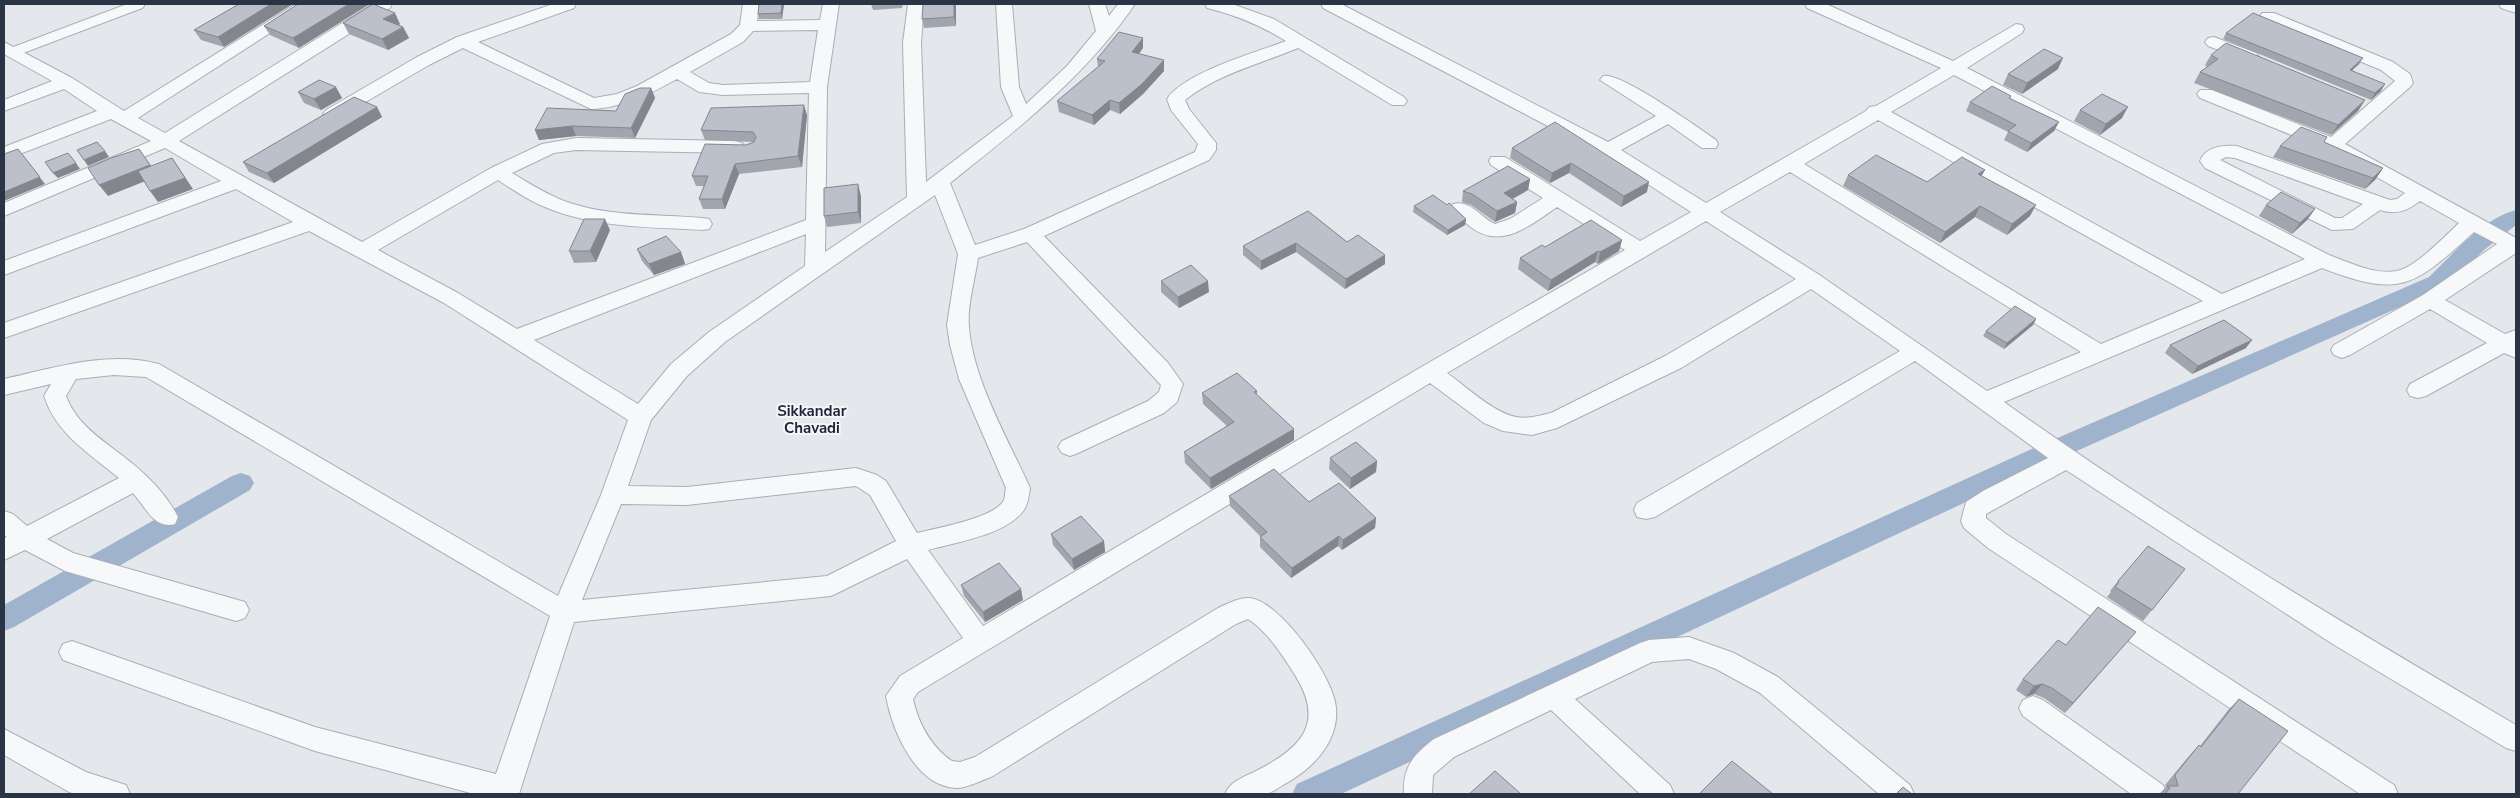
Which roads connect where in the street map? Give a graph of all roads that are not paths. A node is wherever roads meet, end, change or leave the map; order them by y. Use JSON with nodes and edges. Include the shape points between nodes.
{"nodes":[{"id":1,"x":140,"y":4,"type":"edge"},
{"id":2,"x":307,"y":4,"type":"edge"},
{"id":3,"x":384,"y":4,"type":"edge"},
{"id":4,"x":568,"y":4,"type":"edge"},
{"id":5,"x":751,"y":4,"type":"edge"},
{"id":6,"x":831,"y":4,"type":"edge"},
{"id":7,"x":916,"y":4,"type":"edge"},
{"id":8,"x":1004,"y":4,"type":"edge"},
{"id":9,"x":1097,"y":4,"type":"edge"},
{"id":10,"x":1126,"y":4,"type":"edge"},
{"id":11,"x":1213,"y":4,"type":"edge"},
{"id":12,"x":1329,"y":4,"type":"edge"},
{"id":13,"x":1813,"y":4,"type":"edge"},
{"id":14,"x":2507,"y":4,"type":"edge"},
{"id":15,"x":2516,"y":8,"type":"edge"},
{"id":16,"x":2268,"y":17,"type":"edge"},
{"id":17,"x":827,"y":25,"type":"junction"},
{"id":18,"x":748,"y":26,"type":"junction"},
{"id":19,"x":2016,"y":29,"type":"dead end"},
{"id":20,"x":1105,"y":32,"type":"junction"},
{"id":21,"x":463,"y":41,"type":"junction"},
{"id":22,"x":1298,"y":42,"type":"junction"},
{"id":23,"x":2214,"y":42,"type":"dead end"},
{"id":24,"x":7,"y":51,"type":"edge"},
{"id":25,"x":2268,"y":64,"type":"edge"},
{"id":26,"x":1954,"y":68,"type":"junction"},
{"id":27,"x":676,"y":71,"type":"junction"},
{"id":28,"x":1609,"y":80,"type":"dead end"},
{"id":29,"x":66,"y":82,"type":"junction"},
{"id":30,"x":818,"y":87,"type":"junction"},
{"id":31,"x":2206,"y":94,"type":"dead end"},
{"id":32,"x":1398,"y":101,"type":"dead end"},
{"id":33,"x":2356,"y":102,"type":"edge"},
{"id":34,"x":4,"y":106,"type":"edge"},
{"id":35,"x":2374,"y":109,"type":"junction"},
{"id":36,"x":1875,"y":111,"type":"junction"},
{"id":37,"x":118,"y":115,"type":"junction"},
{"id":38,"x":1669,"y":116,"type":"junction"},
{"id":39,"x":1023,"y":117,"type":"junction"},
{"id":40,"x":321,"y":120,"type":"edge"},
{"id":41,"x":164,"y":142,"type":"junction"},
{"id":42,"x":1709,"y":144,"type":"dead end"},
{"id":43,"x":2333,"y":145,"type":"junction"},
{"id":44,"x":749,"y":148,"type":"edge"},
{"id":45,"x":1608,"y":150,"type":"junction"},
{"id":46,"x":4,"y":154,"type":"edge"},
{"id":47,"x":1498,"y":162,"type":"dead end"},
{"id":48,"x":1789,"y":163,"type":"junction"},
{"id":49,"x":498,"y":172,"type":"junction"},
{"id":50,"x":236,"y":174,"type":"junction"},
{"id":51,"x":939,"y":180,"type":"junction"},
{"id":52,"x":2419,"y":192,"type":"junction"},
{"id":53,"x":1556,"y":198,"type":"junction"},
{"id":54,"x":917,"y":199,"type":"junction"},
{"id":55,"x":2377,"y":203,"type":"junction"},
{"id":56,"x":1460,"y":208,"type":"dead end"},
{"id":57,"x":4,"y":210,"type":"edge"},
{"id":58,"x":1705,"y":213,"type":"junction"},
{"id":59,"x":310,"y":223,"type":"junction"},
{"id":60,"x":816,"y":223,"type":"junction"},
{"id":61,"x":2474,"y":223,"type":"junction"},
{"id":62,"x":702,"y":224,"type":"dead end"},
{"id":63,"x":1031,"y":234,"type":"junction"},
{"id":64,"x":2513,"y":244,"type":"edge"},
{"id":65,"x":363,"y":250,"type":"junction"},
{"id":66,"x":1641,"y":251,"type":"junction"},
{"id":67,"x":968,"y":254,"type":"junction"},
{"id":68,"x":2322,"y":260,"type":"junction"},
{"id":69,"x":4,"y":268,"type":"edge"},
{"id":70,"x":815,"y":271,"type":"junction"},
{"id":71,"x":1811,"y":279,"type":"junction"},
{"id":72,"x":2430,"y":300,"type":"junction"},
{"id":73,"x":2219,"y":302,"type":"junction"},
{"id":74,"x":4,"y":331,"type":"edge"},
{"id":75,"x":516,"y":338,"type":"junction"},
{"id":76,"x":2513,"y":343,"type":"edge"},
{"id":77,"x":2342,"y":350,"type":"dead end"},
{"id":78,"x":1916,"y":351,"type":"junction"},
{"id":79,"x":2101,"y":354,"type":"junction"},
{"id":80,"x":68,"y":372,"type":"junction"},
{"id":81,"x":1431,"y":372,"type":"junction"},
{"id":82,"x":4,"y":388,"type":"edge"},
{"id":83,"x":2418,"y":390,"type":"dead end"},
{"id":84,"x":1985,"y":401,"type":"junction"},
{"id":85,"x":641,"y":416,"type":"junction"},
{"id":86,"x":1070,"y":447,"type":"dead end"},
{"id":87,"x":2066,"y":459,"type":"junction"},
{"id":88,"x":136,"y":480,"type":"junction"},
{"id":89,"x":613,"y":495,"type":"junction"},
{"id":90,"x":1646,"y":510,"type":"dead end"},
{"id":91,"x":166,"y":517,"type":"dead end"},
{"id":92,"x":4,"y":521,"type":"edge"},
{"id":93,"x":25,"y":538,"type":"junction"},
{"id":94,"x":911,"y":545,"type":"junction"},
{"id":95,"x":4,"y":550,"type":"edge"},
{"id":96,"x":236,"y":610,"type":"dead end"},
{"id":97,"x":564,"y":612,"type":"junction"},
{"id":98,"x":980,"y":642,"type":"junction"},
{"id":99,"x":72,"y":652,"type":"dead end"},
{"id":100,"x":1554,"y":696,"type":"junction"},
{"id":101,"x":2034,"y":708,"type":"dead end"},
{"id":102,"x":2516,"y":740,"type":"edge"},
{"id":103,"x":4,"y":741,"type":"edge"},
{"id":104,"x":506,"y":792,"type":"edge"},
{"id":105,"x":116,"y":794,"type":"edge"},
{"id":106,"x":1239,"y":794,"type":"edge"},
{"id":107,"x":1418,"y":794,"type":"edge"},
{"id":108,"x":1660,"y":794,"type":"edge"},
{"id":109,"x":1900,"y":794,"type":"edge"},
{"id":110,"x":2153,"y":794,"type":"edge"},
{"id":111,"x":2384,"y":794,"type":"edge"}],
"edges":[{"from":1,"to":24,"type":"lane"},
{"from":2,"to":37,"type":"street"},
{"from":3,"to":41,"type":"street"},
{"from":4,"to":21,"type":"street"},
{"from":5,"to":18,"type":"street"},
{"from":6,"to":17,"type":"street"},
{"from":7,"to":54,"type":"street","via":[[912,43]]},
{"from":8,"to":39,"type":"street","via":[[1010,87]]},
{"from":9,"to":20,"type":"street"},
{"from":10,"to":20,"type":"street"},
{"from":11,"to":22,"type":"street","via":[[1241,11],[1268,23]]},
{"from":12,"to":45,"type":"street"},
{"from":13,"to":26,"type":"street"},
{"from":14,"to":15,"type":"street"},
{"from":16,"to":35,"type":"street","via":[[2398,72],[2404,83]]},
{"from":17,"to":18,"type":"street"},
{"from":17,"to":30,"type":"street"},
{"from":18,"to":27,"type":"street","via":[[736,38]]},
{"from":19,"to":26,"type":"street"},
{"from":20,"to":39,"type":"street","via":[[1073,70]]},
{"from":21,"to":27,"type":"street","via":[[591,104],[601,105],[628,96]]},
{"from":21,"to":40,"type":"street"},
{"from":22,"to":32,"type":"street"},
{"from":22,"to":63,"type":"street","via":[[1204,80],[1186,89],[1176,99],[1180,110],[1207,143],[1207,150],[1202,156]]},
{"from":23,"to":25,"type":"street"},
{"from":24,"to":29,"type":"street"},
{"from":26,"to":36,"type":"street"},
{"from":26,"to":68,"type":"street"},
{"from":27,"to":30,"type":"street","via":[[706,88],[723,90]]},
{"from":28,"to":38,"type":"street"},
{"from":29,"to":34,"type":"street"},
{"from":29,"to":37,"type":"street"},
{"from":30,"to":60,"type":"street"},
{"from":31,"to":43,"type":"street"},
{"from":33,"to":35,"type":"street"},
{"from":35,"to":43,"type":"street"},
{"from":36,"to":48,"type":"street"},
{"from":36,"to":73,"type":"street"},
{"from":37,"to":41,"type":"street"},
{"from":37,"to":46,"type":"street"},
{"from":38,"to":42,"type":"street"},
{"from":38,"to":45,"type":"street"},
{"from":39,"to":51,"type":"street"},
{"from":41,"to":50,"type":"street"},
{"from":41,"to":57,"type":"street"},
{"from":43,"to":52,"type":"street"},
{"from":44,"to":49,"type":"street","via":[[562,144],[539,151]]},
{"from":45,"to":58,"type":"street"},
{"from":47,"to":53,"type":"street"},
{"from":48,"to":58,"type":"street"},
{"from":48,"to":79,"type":"street"},
{"from":49,"to":62,"type":"street","via":[[543,199],[595,216]]},
{"from":49,"to":65,"type":"street"},
{"from":50,"to":59,"type":"street"},
{"from":50,"to":69,"type":"street"},
{"from":51,"to":54,"type":"street"},
{"from":51,"to":67,"type":"street"},
{"from":52,"to":55,"type":"street","via":[[2396,207]]},
{"from":52,"to":61,"type":"street"},
{"from":53,"to":56,"type":"street","via":[[1496,232],[1485,228]]},
{"from":53,"to":66,"type":"street"},
{"from":54,"to":70,"type":"street"},
{"from":55,"to":55,"type":"street","via":[[2346,224],[2332,224],[2209,161],[2223,151],[2237,152]]},
{"from":58,"to":66,"type":"street"},
{"from":58,"to":71,"type":"street"},
{"from":59,"to":65,"type":"street"},
{"from":59,"to":74,"type":"street"},
{"from":60,"to":70,"type":"street"},
{"from":60,"to":75,"type":"street"},
{"from":61,"to":64,"type":"street"},
{"from":61,"to":68,"type":"street","via":[[2409,275],[2395,278],[2362,274]]},
{"from":63,"to":67,"type":"street"},
{"from":63,"to":86,"type":"street","via":[[1172,384],[1169,396],[1156,407]]},
{"from":64,"to":72,"type":"street"},
{"from":65,"to":75,"type":"street"},
{"from":66,"to":81,"type":"street"},
{"from":67,"to":94,"type":"street","via":[[958,325],[961,345],[970,378],[1018,488],[1016,504],[989,523]]},
{"from":68,"to":73,"type":"street"},
{"from":70,"to":85,"type":"street","via":[[717,337],[679,370]]},
{"from":71,"to":78,"type":"street"},
{"from":71,"to":81,"type":"street","via":[[1673,362],[1557,420],[1532,426],[1511,425],[1492,417]]},
{"from":72,"to":76,"type":"street"},
{"from":72,"to":77,"type":"street"},
{"from":73,"to":79,"type":"street"},
{"from":75,"to":85,"type":"street"},
{"from":76,"to":83,"type":"street"},
{"from":78,"to":84,"type":"street"},
{"from":78,"to":90,"type":"street"},
{"from":79,"to":84,"type":"street"},
{"from":80,"to":82,"type":"street"},
{"from":80,"to":88,"type":"street","via":[[55,396],[57,408],[69,424]]},
{"from":80,"to":97,"type":"street","via":[[106,366],[151,370]]},
{"from":81,"to":98,"type":"street"},
{"from":84,"to":87,"type":"street"},
{"from":85,"to":89,"type":"street"},
{"from":87,"to":102,"type":"street","via":[[2340,635]]},
{"from":87,"to":111,"type":"street","via":[[1991,498],[1975,509],[1973,522]]},
{"from":88,"to":91,"type":"street"},
{"from":88,"to":93,"type":"street"},
{"from":89,"to":94,"type":"street","via":[[687,496],[856,478],[869,481],[878,488]]},
{"from":89,"to":97,"type":"street"},
{"from":92,"to":93,"type":"street"},
{"from":93,"to":95,"type":"street"},
{"from":93,"to":96,"type":"street","via":[[65,561]]},
{"from":94,"to":97,"type":"street","via":[[831,586]]},
{"from":94,"to":98,"type":"street"},
{"from":97,"to":104,"type":"street"},
{"from":98,"to":106,"type":"street","via":[[909,684],[899,696],[908,730],[937,768],[956,775],[983,767],[1227,616],[1242,608],[1253,610],[1268,620],[1310,674],[1322,702],[1322,724],[1313,744],[1291,765]]},
{"from":99,"to":104,"type":"street","via":[[315,739]]},
{"from":100,"to":107,"type":"street","via":[[1444,748],[1426,761],[1416,778]]},
{"from":100,"to":108,"type":"street"},
{"from":100,"to":109,"type":"street","via":[[1649,651],[1689,648],[1726,661],[1769,685]]},
{"from":101,"to":110,"type":"street"},
{"from":103,"to":105,"type":"street","via":[[79,783]]}]}
